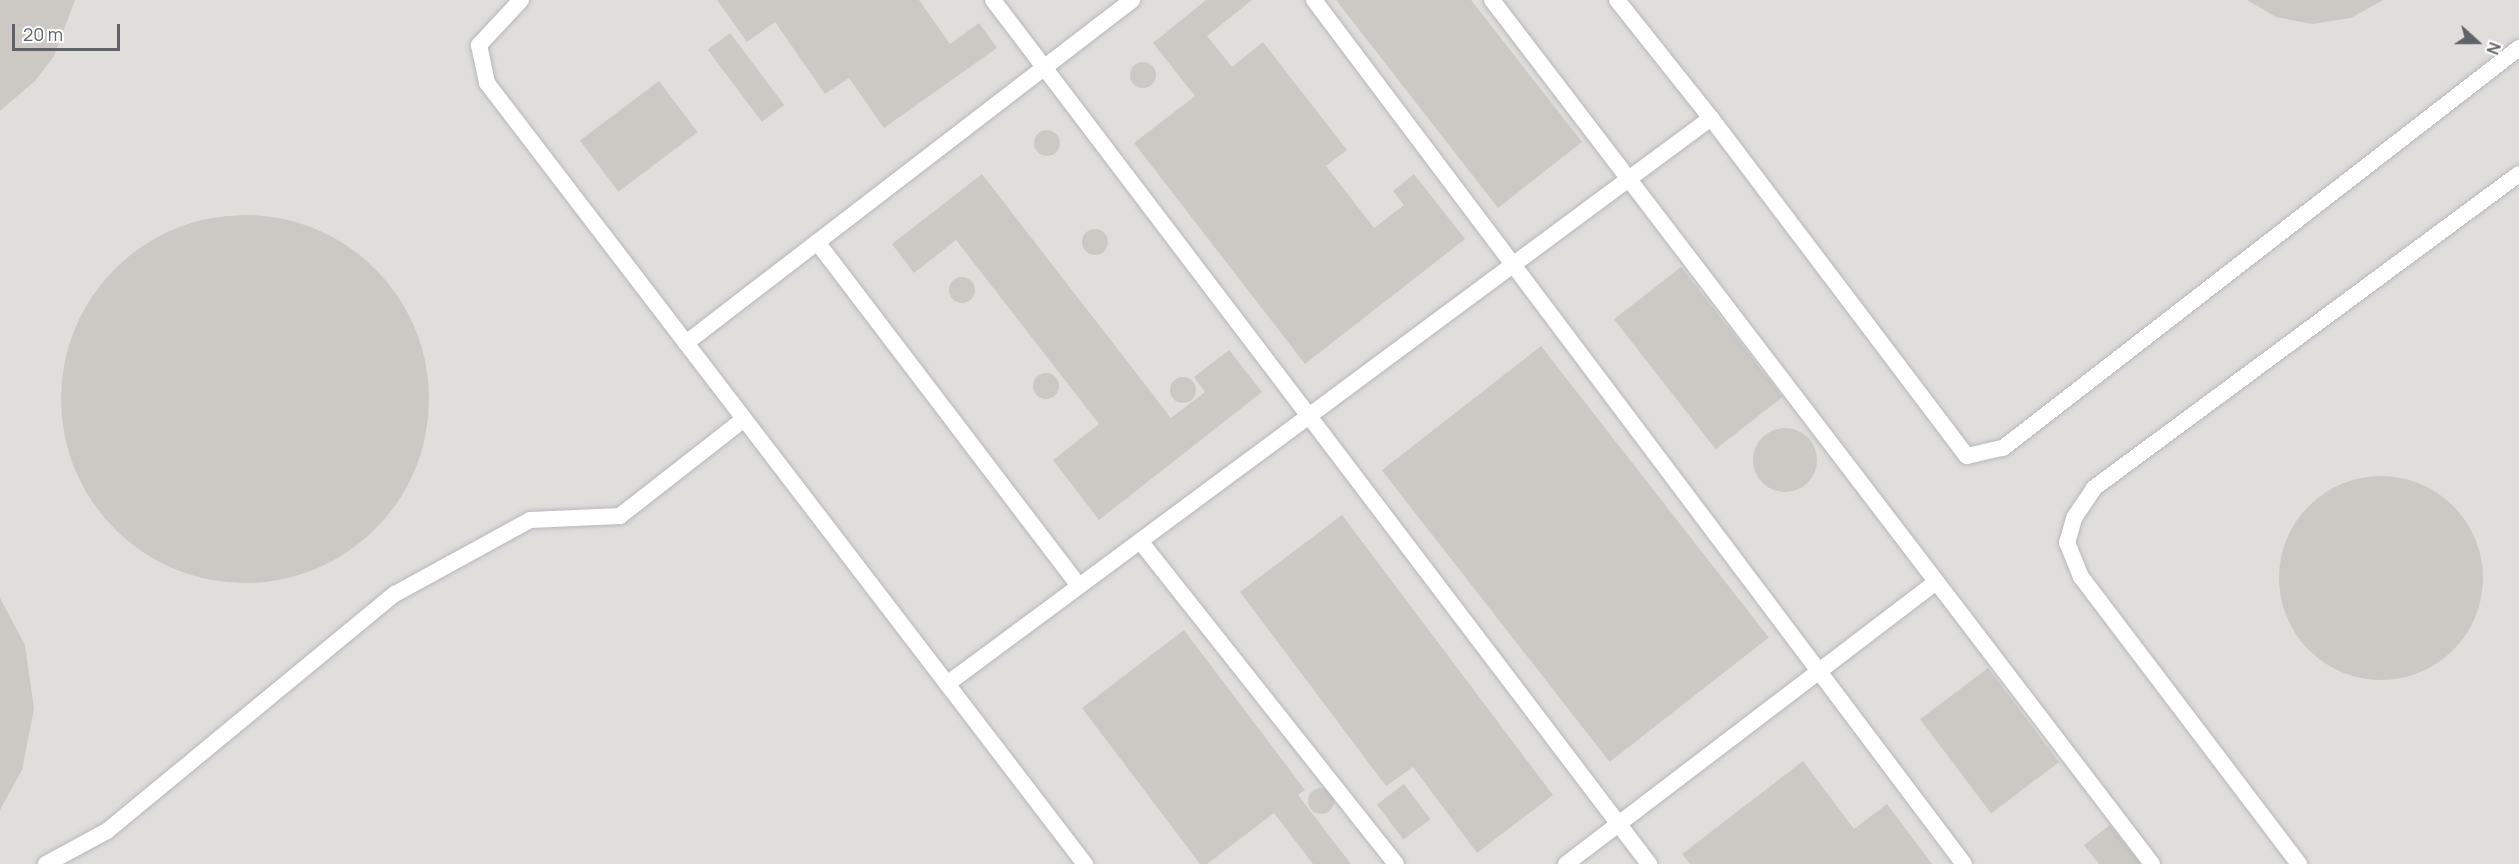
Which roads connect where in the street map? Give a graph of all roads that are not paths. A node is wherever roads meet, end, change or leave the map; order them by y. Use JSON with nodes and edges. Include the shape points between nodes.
{"nodes":[{"id":1,"x":521,"y":0,"type":"edge"},
{"id":2,"x":993,"y":0,"type":"edge"},
{"id":3,"x":1132,"y":0,"type":"edge"},
{"id":4,"x":1314,"y":0,"type":"edge"},
{"id":5,"x":1492,"y":0,"type":"edge"},
{"id":6,"x":1617,"y":0,"type":"edge"},
{"id":7,"x":2519,"y":48,"type":"edge"},
{"id":8,"x":1044,"y":67,"type":"junction"},
{"id":9,"x":1711,"y":118,"type":"junction"},
{"id":10,"x":2519,"y":174,"type":"edge"},
{"id":11,"x":1629,"y":180,"type":"junction"},
{"id":12,"x":817,"y":242,"type":"junction"},
{"id":13,"x":1514,"y":266,"type":"junction"},
{"id":14,"x":686,"y":343,"type":"junction"},
{"id":15,"x":1310,"y":417,"type":"junction"},
{"id":16,"x":744,"y":419,"type":"junction"},
{"id":17,"x":1140,"y":541,"type":"junction"},
{"id":18,"x":1936,"y":582,"type":"junction"},
{"id":19,"x":1079,"y":586,"type":"junction"},
{"id":20,"x":1819,"y":671,"type":"junction"},
{"id":21,"x":947,"y":684,"type":"junction"},
{"id":22,"x":1618,"y":824,"type":"junction"},
{"id":23,"x":46,"y":864,"type":"edge"},
{"id":24,"x":1085,"y":864,"type":"edge"},
{"id":25,"x":1396,"y":864,"type":"edge"},
{"id":26,"x":1566,"y":864,"type":"edge"},
{"id":27,"x":1649,"y":864,"type":"edge"},
{"id":28,"x":1964,"y":864,"type":"edge"},
{"id":29,"x":2152,"y":864,"type":"edge"},
{"id":30,"x":2299,"y":864,"type":"edge"}],
"edges":[{"from":1,"to":14,"type":"lane","via":[[479,45],[487,83]]},
{"from":2,"to":8,"type":"lane"},
{"from":3,"to":8,"type":"lane"},
{"from":4,"to":13,"type":"lane"},
{"from":5,"to":11,"type":"lane"},
{"from":6,"to":9,"type":"lane"},
{"from":7,"to":9,"type":"lane","via":[[2003,448],[1966,456]]},
{"from":8,"to":12,"type":"lane"},
{"from":8,"to":15,"type":"lane"},
{"from":9,"to":11,"type":"lane"},
{"from":10,"to":30,"type":"lane","via":[[2094,488],[2074,518],[2067,543],[2081,577]]},
{"from":11,"to":13,"type":"lane"},
{"from":11,"to":18,"type":"lane"},
{"from":12,"to":14,"type":"lane"},
{"from":12,"to":19,"type":"lane"},
{"from":13,"to":15,"type":"lane"},
{"from":13,"to":20,"type":"lane"},
{"from":14,"to":16,"type":"lane"},
{"from":15,"to":17,"type":"lane"},
{"from":15,"to":22,"type":"lane"},
{"from":16,"to":21,"type":"lane"},
{"from":16,"to":23,"type":"lane","via":[[620,516],[530,520],[395,594],[107,831]]},
{"from":17,"to":19,"type":"lane"},
{"from":17,"to":25,"type":"lane"},
{"from":18,"to":20,"type":"lane"},
{"from":18,"to":29,"type":"lane"},
{"from":19,"to":21,"type":"lane"},
{"from":20,"to":22,"type":"lane"},
{"from":20,"to":28,"type":"lane"},
{"from":21,"to":24,"type":"lane"},
{"from":22,"to":26,"type":"lane"},
{"from":22,"to":27,"type":"lane"}]}
